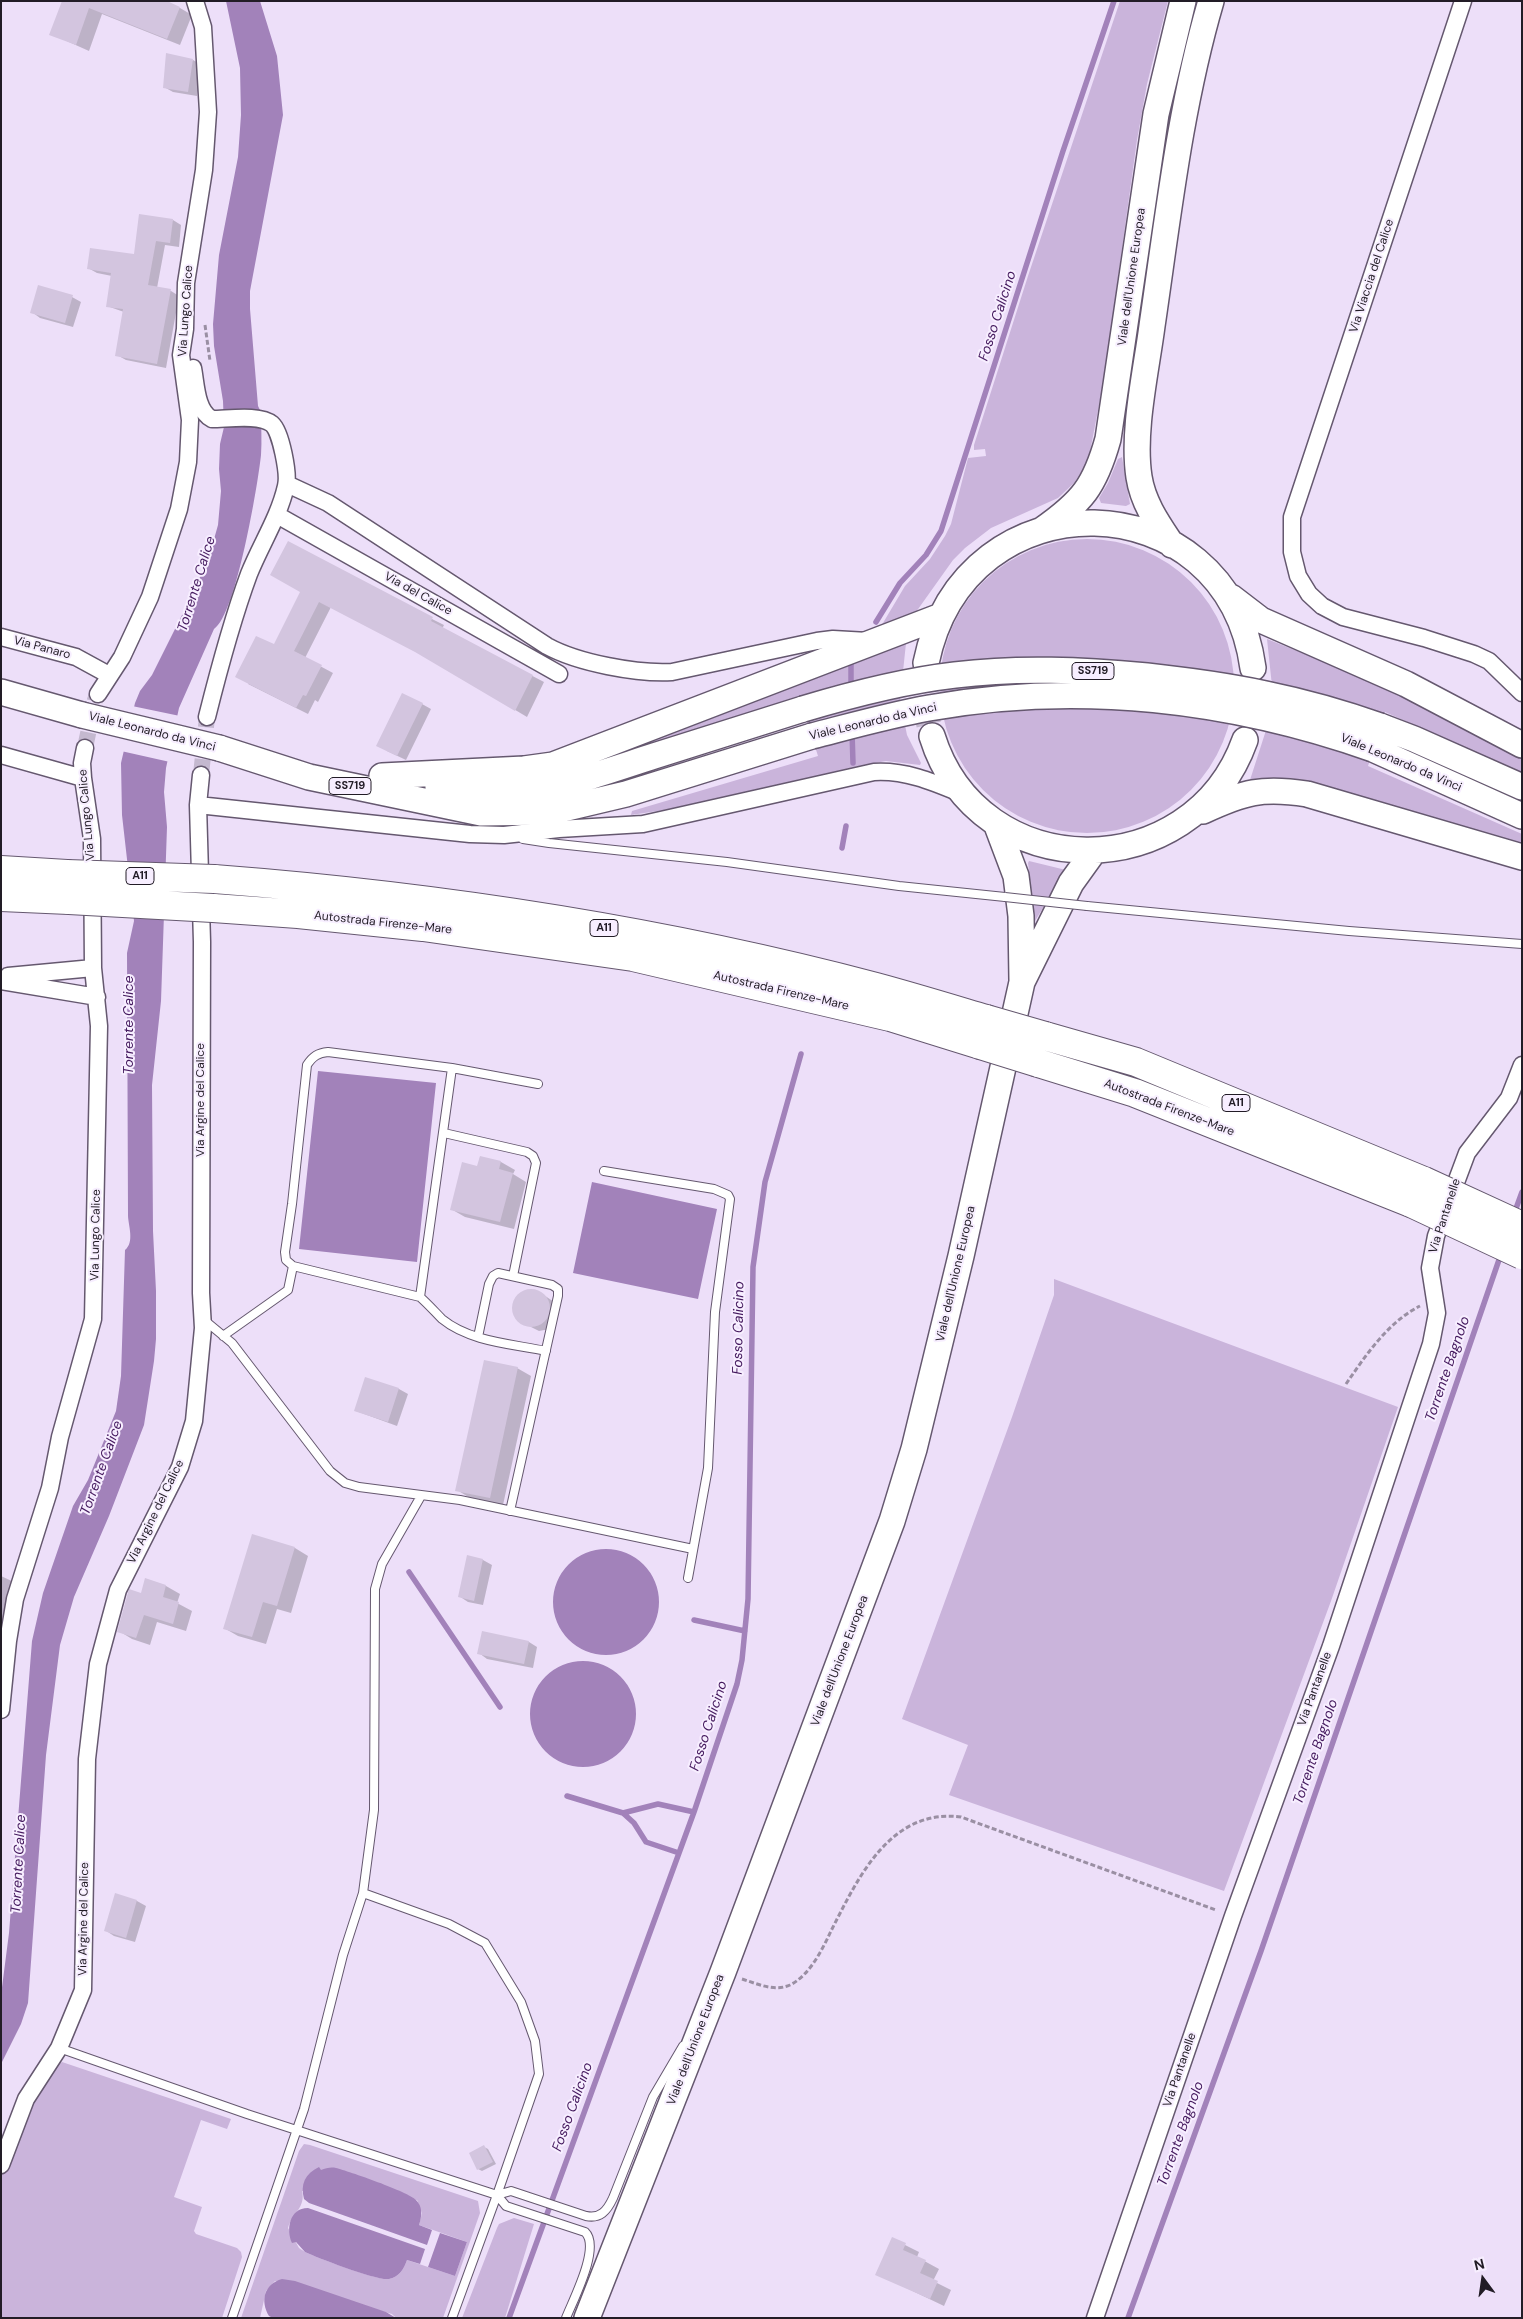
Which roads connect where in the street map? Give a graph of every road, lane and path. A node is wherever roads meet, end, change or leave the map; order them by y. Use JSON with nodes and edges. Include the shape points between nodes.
{"nodes":[{"id":1,"x":195,"y":1,"type":"edge"},
{"id":2,"x":1183,"y":1,"type":"edge"},
{"id":3,"x":1212,"y":1,"type":"edge"},
{"id":4,"x":1463,"y":1,"type":"edge"},
{"id":5,"x":185,"y":329,"type":"junction"},
{"id":6,"x":287,"y":484,"type":"junction"},
{"id":7,"x":277,"y":515,"type":"junction"},
{"id":8,"x":1042,"y":530,"type":"junction"},
{"id":9,"x":1172,"y":544,"type":"junction"},
{"id":10,"x":1223,"y":591,"type":"junction"},
{"id":11,"x":941,"y":616,"type":"junction"},
{"id":12,"x":1,"y":636,"type":"edge"},
{"id":13,"x":878,"y":641,"type":"junction"},
{"id":14,"x":926,"y":663,"type":"tunnel mouth"},
{"id":15,"x":1253,"y":668,"type":"dead end"},
{"id":16,"x":559,"y":674,"type":"dead end"},
{"id":17,"x":109,"y":675,"type":"junction"},
{"id":18,"x":1,"y":692,"type":"edge"},
{"id":19,"x":1522,"y":693,"type":"edge"},
{"id":20,"x":98,"y":694,"type":"tunnel mouth"},
{"id":21,"x":207,"y":717,"type":"tunnel mouth"},
{"id":22,"x":932,"y":736,"type":"tunnel mouth"},
{"id":23,"x":1245,"y":740,"type":"dead end"},
{"id":24,"x":1522,"y":745,"type":"edge"},
{"id":25,"x":85,"y":748,"type":"tunnel mouth"},
{"id":26,"x":220,"y":748,"type":"junction"},
{"id":27,"x":1,"y":755,"type":"edge"},
{"id":28,"x":202,"y":775,"type":"tunnel mouth"},
{"id":29,"x":382,"y":776,"type":"junction"},
{"id":30,"x":83,"y":778,"type":"junction"},
{"id":31,"x":1522,"y":788,"type":"edge"},
{"id":32,"x":965,"y":795,"type":"junction"},
{"id":33,"x":198,"y":805,"type":"junction"},
{"id":34,"x":481,"y":813,"type":"junction"},
{"id":35,"x":1192,"y":815,"type":"junction"},
{"id":36,"x":1522,"y":816,"type":"edge"},
{"id":37,"x":996,"y":823,"type":"junction"},
{"id":38,"x":559,"y":829,"type":"junction"},
{"id":39,"x":504,"y":835,"type":"junction"},
{"id":40,"x":1094,"y":851,"type":"junction"},
{"id":41,"x":1522,"y":857,"type":"edge"},
{"id":42,"x":1,"y":870,"type":"edge"},
{"id":43,"x":1,"y":897,"type":"edge"},
{"id":44,"x":1522,"y":944,"type":"edge"},
{"id":45,"x":93,"y":968,"type":"junction"},
{"id":46,"x":1,"y":977,"type":"edge"},
{"id":47,"x":1,"y":981,"type":"edge"},
{"id":48,"x":1022,"y":982,"type":"junction"},
{"id":49,"x":97,"y":997,"type":"junction"},
{"id":50,"x":983,"y":1032,"type":"junction"},
{"id":51,"x":1522,"y":1065,"type":"edge"},
{"id":52,"x":452,"y":1068,"type":"junction"},
{"id":53,"x":538,"y":1084,"type":"dead end"},
{"id":54,"x":444,"y":1132,"type":"junction"},
{"id":55,"x":604,"y":1171,"type":"dead end"},
{"id":56,"x":1418,"y":1192,"type":"junction"},
{"id":57,"x":1522,"y":1226,"type":"edge"},
{"id":58,"x":1522,"y":1255,"type":"edge"},
{"id":59,"x":293,"y":1266,"type":"junction"},
{"id":60,"x":513,"y":1276,"type":"junction"},
{"id":61,"x":420,"y":1297,"type":"junction"},
{"id":62,"x":1436,"y":1298,"type":"junction"},
{"id":63,"x":202,"y":1318,"type":"junction"},
{"id":64,"x":223,"y":1336,"type":"junction"},
{"id":65,"x":478,"y":1337,"type":"junction"},
{"id":66,"x":546,"y":1351,"type":"junction"},
{"id":67,"x":1346,"y":1384,"type":"dead end"},
{"id":68,"x":421,"y":1496,"type":"junction"},
{"id":69,"x":510,"y":1511,"type":"junction"},
{"id":70,"x":694,"y":1549,"type":"junction"},
{"id":71,"x":688,"y":1578,"type":"dead end"},
{"id":72,"x":4,"y":1640,"type":"edge"},
{"id":73,"x":1,"y":1710,"type":"edge"},
{"id":74,"x":363,"y":1893,"type":"junction"},
{"id":75,"x":1233,"y":1916,"type":"junction"},
{"id":76,"x":723,"y":1972,"type":"junction"},
{"id":77,"x":708,"y":2010,"type":"junction"},
{"id":78,"x":59,"y":2048,"type":"junction"},
{"id":79,"x":296,"y":2130,"type":"junction"},
{"id":80,"x":1,"y":2165,"type":"edge"},
{"id":81,"x":497,"y":2195,"type":"junction"},
{"id":82,"x":232,"y":2318,"type":"edge"},
{"id":83,"x":452,"y":2318,"type":"edge"},
{"id":84,"x":566,"y":2318,"type":"edge"},
{"id":85,"x":587,"y":2318,"type":"edge"},
{"id":86,"x":1096,"y":2318,"type":"edge"}],
"edges":[{"from":1,"to":5,"type":"street","name":"Via Lungo Calice","via":[[203,27],[208,128],[186,283]]},
{"from":2,"to":8,"type":"main road","name":"Viale dell'Unione Europea","via":[[1156,114],[1108,439],[1090,487],[1065,514]]},
{"from":3,"to":9,"type":"main road","name":"Viale dell'Unione Europea","via":[[1184,116],[1137,438],[1139,479],[1146,501]]},
{"from":4,"to":19,"type":"street","name":"Via Viaccia del Calice","via":[[1292,518],[1292,552],[1298,576],[1309,594],[1322,606],[1343,617],[1474,654],[1489,661]]},
{"from":5,"to":6,"type":"street","via":[[202,408],[210,418],[261,418],[270,422],[278,431]]},
{"from":5,"to":17,"type":"street","name":"Via Lungo Calice","via":[[181,355],[190,420],[188,462],[179,509],[150,597],[122,657]]},
{"from":6,"to":7,"type":"street"},
{"from":6,"to":13,"type":"street","via":[[328,504],[547,646],[573,658],[659,672],[817,640]]},
{"from":7,"to":16,"type":"street","name":"Via del Calice"},
{"from":7,"to":21,"type":"street","via":[[250,574]]},
{"from":8,"to":9,"type":"main road","name":"Viale dell'Unione Europea","via":[[1064,524],[1094,522],[1152,534]]},
{"from":8,"to":11,"type":"main road","name":"Viale dell'Unione Europea","via":[[1000,548],[982,562],[966,578]]},
{"from":9,"to":10,"type":"main road","name":"Viale dell'Unione Europea","via":[[1203,568]]},
{"from":10,"to":15,"type":"main road","name":"Viale dell'Unione Europea","via":[[1244,631]]},
{"from":10,"to":24,"type":"main road","via":[[1261,620],[1406,684]]},
{"from":11,"to":13,"type":"main road"},
{"from":11,"to":14,"type":"main road","name":"Viale dell'Unione Europea"},
{"from":12,"to":17,"type":"street","name":"Via Panaro","via":[[76,657]]},
{"from":13,"to":29,"type":"main road","via":[[554,765]]},
{"from":17,"to":20,"type":"street","name":"Via Lungo Calice"},
{"from":18,"to":26,"type":"main road","name":"Viale Leonardo da Vinci","number":"SS719","bridge":true},
{"from":22,"to":32,"type":"main road","name":"Viale dell'Unione Europea","via":[[949,773]]},
{"from":23,"to":35,"type":"main road","name":"Viale dell'Unione Europea","via":[[1224,782]]},
{"from":25,"to":30,"type":"street","name":"Via Lungo Calice"},
{"from":26,"to":29,"type":"main road","name":"Viale Leonardo da Vinci","number":"SS719"},
{"from":26,"to":34,"type":"main road","name":"Viale Leonardo da Vinci","number":"SS719","via":[[309,777]]},
{"from":27,"to":30,"type":"street"},
{"from":28,"to":33,"type":"street","name":"Via Argine del Calice"},
{"from":29,"to":31,"type":"main road","name":"Viale Leonardo da Vinci","number":"SS719","bridge":true,"via":[[464,792],[507,794],[553,788],[865,691],[935,678],[1002,671],[1068,670],[1240,688],[1306,702],[1414,739]]},
{"from":30,"to":45,"type":"street","name":"Via Lungo Calice","via":[[92,839]]},
{"from":32,"to":37,"type":"main road","name":"Viale dell'Unione Europea"},
{"from":32,"to":38,"type":"street","via":[[919,777],[874,772],[643,824]]},
{"from":33,"to":39,"type":"street"},
{"from":33,"to":63,"type":"street","name":"Via Argine del Calice","via":[[202,942]]},
{"from":34,"to":36,"type":"main road","name":"Viale Leonardo da Vinci","number":"SS719","bridge":true,"via":[[550,812],[596,802],[812,736],[893,715],[963,703],[1097,696],[1173,701],[1300,725],[1373,749]]},
{"from":34,"to":38,"type":"main road"},
{"from":35,"to":40,"type":"main road","name":"Viale dell'Unione Europea","via":[[1146,841]]},
{"from":35,"to":41,"type":"main road","via":[[1254,791],[1280,790],[1307,794]]},
{"from":37,"to":40,"type":"main road","name":"Viale dell'Unione Europea","via":[[1043,845]]},
{"from":37,"to":48,"type":"main road","name":"Viale dell'Unione Europea","via":[[1016,876],[1021,916]]},
{"from":38,"to":39,"type":"street"},
{"from":39,"to":44,"type":"lane","bridge":true,"via":[[898,886],[1359,932]]},
{"from":40,"to":48,"type":"main road","name":"Viale dell'Unione Europea","via":[[1071,883]]},
{"from":42,"to":50,"type":"highway","name":"Autostrada Firenze-Mare","number":"A11","bridge":true,"via":[[214,879],[355,892],[610,929],[875,987]]},
{"from":43,"to":50,"type":"highway","name":"Autostrada Firenze-Mare","number":"A11","bridge":true,"via":[[298,914],[423,927],[633,957],[890,1017]]},
{"from":45,"to":46,"type":"street"},
{"from":45,"to":49,"type":"street","name":"Via Lungo Calice"},
{"from":47,"to":49,"type":"street"},
{"from":48,"to":76,"type":"main road","name":"Viale dell'Unione Europea","via":[[914,1449],[892,1521]]},
{"from":49,"to":72,"type":"street","name":"Via Lungo Calice","via":[[93,1319],[60,1437],[50,1488],[18,1585]]},
{"from":50,"to":56,"type":"highway","name":"Autostrada Firenze-Mare","number":"A11","bridge":true,"via":[[1038,1063],[1135,1093]]},
{"from":50,"to":56,"type":"highway","name":"Autostrada Firenze-Mare","number":"A11","bridge":true,"via":[[1044,1036],[1136,1062]]},
{"from":51,"to":62,"type":"street","name":"Via Pantanelle","via":[[1509,1098],[1462,1164],[1433,1249],[1430,1268]]},
{"from":52,"to":53,"type":"lane"},
{"from":52,"to":54,"type":"lane"},
{"from":52,"to":59,"type":"lane","via":[[328,1052],[310,1060],[285,1252],[286,1260]]},
{"from":54,"to":60,"type":"lane","via":[[527,1152],[536,1162]]},
{"from":54,"to":61,"type":"lane"},
{"from":55,"to":70,"type":"lane","via":[[714,1188],[728,1195],[730,1200],[715,1306],[708,1468]]},
{"from":56,"to":57,"type":"highway","name":"Autostrada Firenze-Mare","number":"A11","bridge":true},
{"from":56,"to":58,"type":"highway","name":"Autostrada Firenze-Mare","number":"A11","bridge":true},
{"from":59,"to":61,"type":"lane"},
{"from":59,"to":64,"type":"lane","via":[[288,1290]]},
{"from":60,"to":65,"type":"lane","via":[[498,1273],[493,1276]]},
{"from":60,"to":66,"type":"lane","via":[[558,1289]]},
{"from":61,"to":65,"type":"lane","via":[[443,1320]]},
{"from":62,"to":67,"type":"path","via":[[1401,1317]]},
{"from":62,"to":75,"type":"street","name":"Via Pantanelle","via":[[1434,1329],[1331,1646]]},
{"from":63,"to":64,"type":"lane"},
{"from":63,"to":78,"type":"street","name":"Via Argine del Calice","via":[[194,1421],[180,1467],[118,1590],[98,1664],[86,1759],[83,1990]]},
{"from":64,"to":68,"type":"lane","via":[[232,1343],[335,1477],[359,1487]]},
{"from":65,"to":66,"type":"lane"},
{"from":66,"to":69,"type":"lane"},
{"from":68,"to":69,"type":"lane","via":[[460,1500]]},
{"from":68,"to":74,"type":"lane","via":[[382,1564],[375,1588],[374,1810]]},
{"from":69,"to":70,"type":"lane"},
{"from":70,"to":71,"type":"lane"},
{"from":72,"to":73,"type":"street","name":"Via Lungo Calice"},
{"from":74,"to":79,"type":"lane"},
{"from":74,"to":81,"type":"lane","via":[[449,1924],[485,1943],[527,2015],[535,2041],[539,2074]]},
{"from":75,"to":76,"type":"path","via":[[961,1817],[937,1816],[903,1830],[868,1863],[821,1952],[790,1985],[774,1988]]},
{"from":75,"to":86,"type":"street","name":"Via Pantanelle"},
{"from":76,"to":77,"type":"main road","name":"Viale dell'Unione Europea"},
{"from":77,"to":81,"type":"lane","via":[[661,2081],[609,2207],[598,2216],[582,2216],[511,2192]]},
{"from":77,"to":85,"type":"main road","name":"Viale dell'Unione Europea"},
{"from":78,"to":79,"type":"lane"},
{"from":78,"to":80,"type":"street","name":"Via Argine del Calice","via":[[26,2099]]},
{"from":79,"to":81,"type":"lane"},
{"from":79,"to":82,"type":"lane"},
{"from":81,"to":83,"type":"lane"},
{"from":81,"to":84,"type":"lane","via":[[506,2206],[588,2234],[591,2253]]}]}
